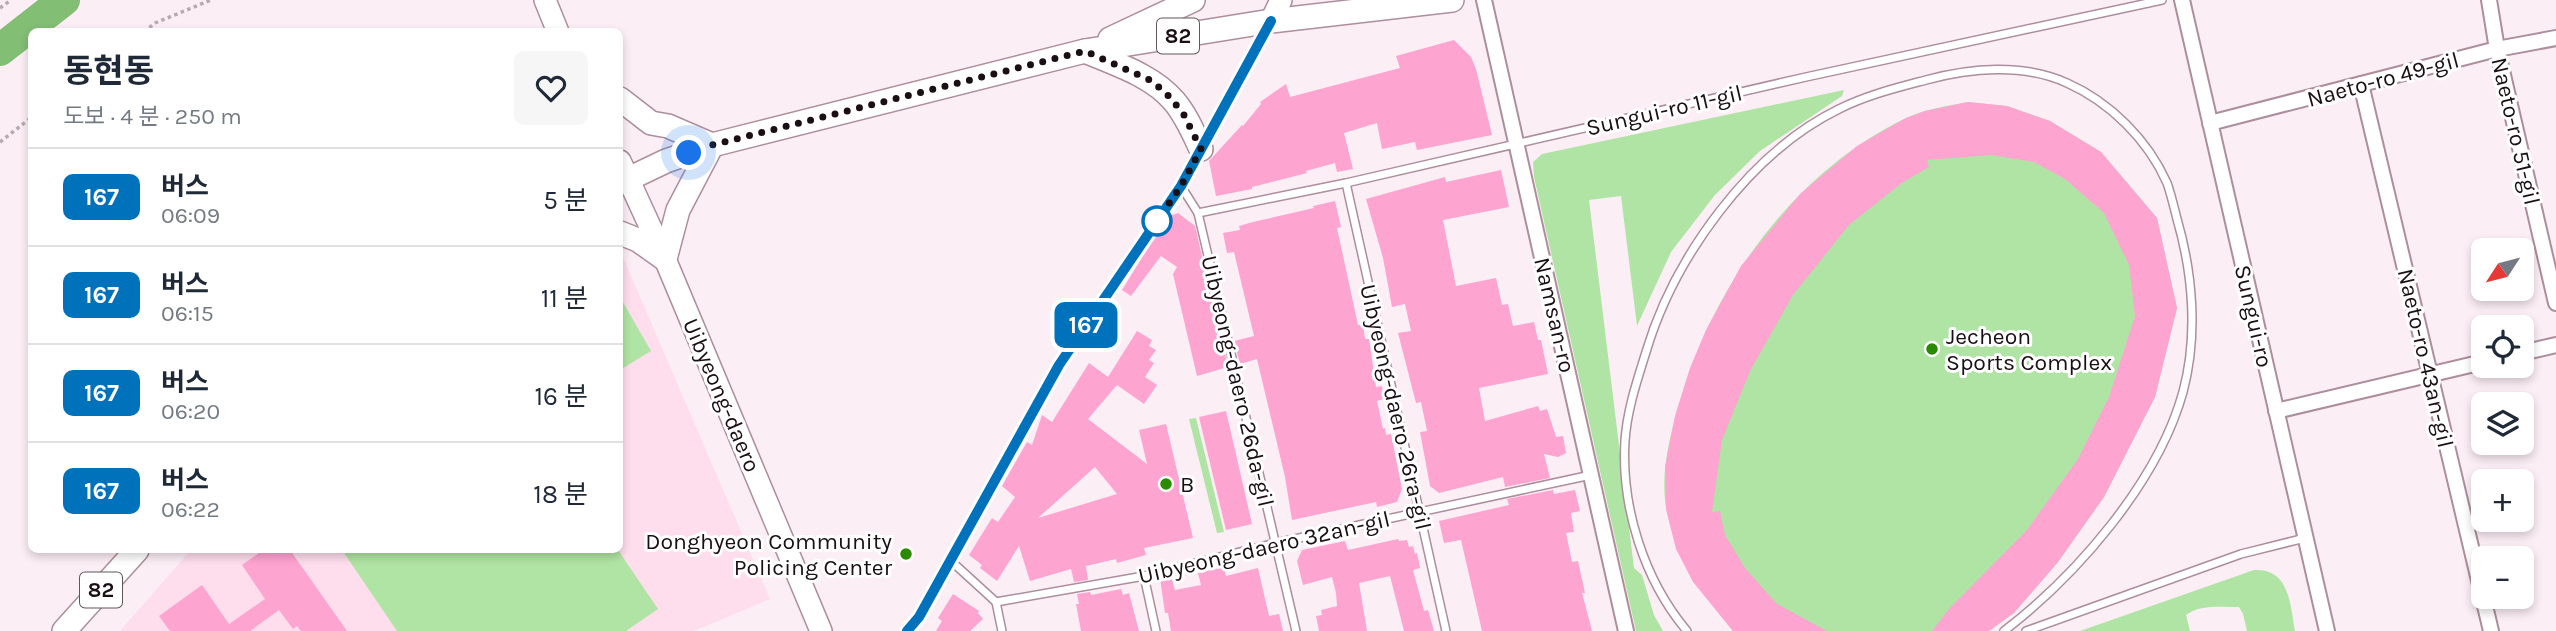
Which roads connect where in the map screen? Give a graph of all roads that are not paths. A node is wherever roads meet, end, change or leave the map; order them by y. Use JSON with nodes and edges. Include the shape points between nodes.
{"nodes":[{"id":1,"x":545,"y":0,"type":"edge"},
{"id":2,"x":1194,"y":0,"type":"edge"},
{"id":3,"x":1281,"y":0,"type":"edge"},
{"id":4,"x":1451,"y":0,"type":"edge"},
{"id":5,"x":1484,"y":0,"type":"edge"},
{"id":6,"x":2162,"y":0,"type":"edge"},
{"id":7,"x":2182,"y":0,"type":"edge"},
{"id":8,"x":2489,"y":0,"type":"edge"},
{"id":9,"x":1271,"y":21,"type":"junction"},
{"id":10,"x":556,"y":28,"type":"edge"},
{"id":11,"x":2556,"y":38,"type":"edge"},
{"id":12,"x":2497,"y":49,"type":"junction"},
{"id":13,"x":1085,"y":51,"type":"junction"},
{"id":14,"x":2361,"y":85,"type":"junction"},
{"id":15,"x":623,"y":101,"type":"edge"},
{"id":16,"x":2210,"y":123,"type":"junction"},
{"id":17,"x":1516,"y":143,"type":"junction"},
{"id":18,"x":712,"y":145,"type":"junction"},
{"id":19,"x":1201,"y":149,"type":"junction"},
{"id":20,"x":623,"y":174,"type":"edge"},
{"id":21,"x":623,"y":176,"type":"edge"},
{"id":22,"x":1346,"y":183,"type":"junction"},
{"id":23,"x":1181,"y":186,"type":"junction"},
{"id":24,"x":1198,"y":213,"type":"junction"},
{"id":25,"x":623,"y":234,"type":"edge"},
{"id":26,"x":665,"y":259,"type":"junction"},
{"id":27,"x":2556,"y":303,"type":"edge"},
{"id":28,"x":2556,"y":345,"type":"edge"},
{"id":29,"x":2534,"y":350,"type":"edge"},
{"id":30,"x":2471,"y":365,"type":"edge"},
{"id":31,"x":2430,"y":374,"type":"junction"},
{"id":32,"x":2276,"y":411,"type":"junction"},
{"id":33,"x":1591,"y":475,"type":"junction"},
{"id":34,"x":1419,"y":512,"type":"junction"},
{"id":35,"x":2305,"y":538,"type":"junction"},
{"id":36,"x":1276,"y":544,"type":"junction"},
{"id":37,"x":134,"y":553,"type":"edge"},
{"id":38,"x":950,"y":560,"type":"junction"},
{"id":39,"x":1144,"y":576,"type":"junction"},
{"id":40,"x":996,"y":602,"type":"junction"},
{"id":41,"x":64,"y":631,"type":"edge"},
{"id":42,"x":821,"y":631,"type":"edge"},
{"id":43,"x":907,"y":631,"type":"edge"},
{"id":44,"x":1002,"y":631,"type":"edge"},
{"id":45,"x":1156,"y":631,"type":"edge"},
{"id":46,"x":1296,"y":631,"type":"edge"},
{"id":47,"x":1446,"y":631,"type":"edge"},
{"id":48,"x":1626,"y":631,"type":"edge"},
{"id":49,"x":1687,"y":631,"type":"edge"},
{"id":50,"x":2004,"y":631,"type":"edge"},
{"id":51,"x":2026,"y":631,"type":"edge"},
{"id":52,"x":2327,"y":631,"type":"edge"},
{"id":53,"x":2491,"y":631,"type":"edge"}],
"edges":[{"from":1,"to":10,"type":"street"},
{"from":2,"to":13,"type":"main road"},
{"from":3,"to":9,"type":"street"},
{"from":4,"to":9,"type":"main road","number":"82"},
{"from":5,"to":17,"type":"street","name":"Namsan-ro"},
{"from":6,"to":17,"type":"lane","name":"Sungui-ro 11-gil"},
{"from":7,"to":16,"type":"street","name":"Sungui-ro"},
{"from":8,"to":12,"type":"street","name":"Naeto-ro 51-gil"},
{"from":9,"to":13,"type":"main road","number":"82"},
{"from":9,"to":19,"type":"lane"},
{"from":11,"to":12,"type":"street","name":"Naeto-ro 49-gil"},
{"from":12,"to":14,"type":"street","name":"Naeto-ro 49-gil"},
{"from":12,"to":27,"type":"street","name":"Naeto-ro 51-gil"},
{"from":13,"to":18,"type":"main road","number":"82"},
{"from":13,"to":19,"type":"main road","via":[[1150,80],[1166,93],[1183,113]]},
{"from":14,"to":16,"type":"street","name":"Naeto-ro 49-gil"},
{"from":14,"to":31,"type":"street","name":"Naeto-ro 43an-gil"},
{"from":15,"to":18,"type":"main road","via":[[651,123]]},
{"from":16,"to":32,"type":"street","name":"Sungui-ro"},
{"from":17,"to":22,"type":"lane","name":"Sungui-ro 11-gil"},
{"from":17,"to":33,"type":"street","name":"Namsan-ro"},
{"from":18,"to":20,"type":"main road","number":"82"},
{"from":18,"to":26,"type":"main road","via":[[678,210]]},
{"from":19,"to":23,"type":"lane"},
{"from":21,"to":26,"type":"street","name":"Uibyeong-daero"},
{"from":22,"to":24,"type":"lane","name":"Sungui-ro 11-gil"},
{"from":22,"to":34,"type":"lane","name":"Uibyeong-daero 26ra-gil"},
{"from":23,"to":24,"type":"lane"},
{"from":23,"to":38,"type":"lane","via":[[1059,365]]},
{"from":24,"to":36,"type":"lane","name":"Uibyeong-daero 26da-gil"},
{"from":25,"to":26,"type":"main road"},
{"from":26,"to":42,"type":"street","name":"Uibyeong-daero"},
{"from":28,"to":29,"type":"street"},
{"from":30,"to":31,"type":"street"},
{"from":31,"to":32,"type":"street"},
{"from":31,"to":53,"type":"street","name":"Naeto-ro 43an-gil"},
{"from":32,"to":35,"type":"street","name":"Sungui-ro"},
{"from":33,"to":34,"type":"lane","name":"Uibyeong-daero 32an-gil"},
{"from":33,"to":48,"type":"street","name":"Namsan-ro"},
{"from":34,"to":36,"type":"lane","name":"Uibyeong-daero 32an-gil"},
{"from":34,"to":47,"type":"lane","name":"Uibyeong-daero 26ra-gil"},
{"from":35,"to":51,"type":"lane","via":[[2241,554]]},
{"from":35,"to":52,"type":"street","name":"Sungui-ro"},
{"from":36,"to":39,"type":"lane","name":"Uibyeong-daero 32an-gil"},
{"from":36,"to":46,"type":"lane","name":"Uibyeong-daero 26da-gil"},
{"from":37,"to":41,"type":"main road","number":"82"},
{"from":38,"to":40,"type":"lane"},
{"from":38,"to":43,"type":"lane"},
{"from":39,"to":40,"type":"lane","name":"Uibyeong-daero 32an-gil"},
{"from":39,"to":45,"type":"lane"},
{"from":40,"to":44,"type":"lane"},
{"from":49,"to":50,"type":"lane","via":[[1647,567],[1636,535],[1625,442],[1631,400],[1669,294],[1694,248],[1740,187],[1803,131],[1866,96],[1948,74],[1991,70],[2045,75],[2069,83],[2129,128],[2167,184],[2192,296],[2184,390],[2144,475],[2081,561]]}]}
